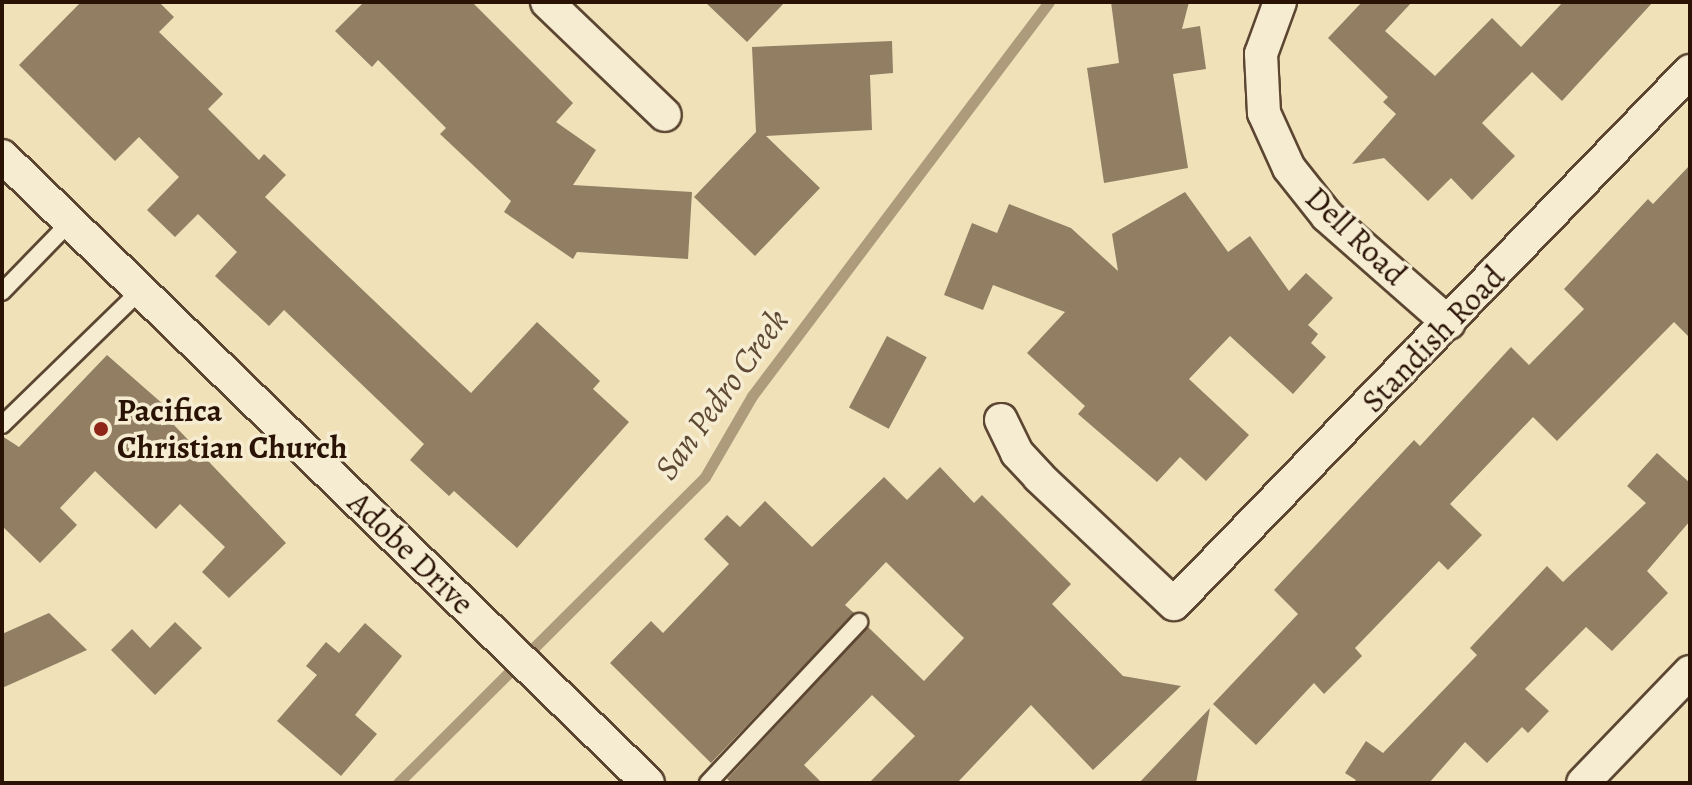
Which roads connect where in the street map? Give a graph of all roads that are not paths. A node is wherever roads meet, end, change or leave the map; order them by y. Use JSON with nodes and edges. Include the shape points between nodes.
{"nodes":[{"id":1,"x":547,"y":2,"type":"edge"},
{"id":2,"x":1280,"y":2,"type":"edge"},
{"id":3,"x":1690,"y":71,"type":"edge"},
{"id":4,"x":665,"y":115,"type":"dead end"},
{"id":5,"x":2,"y":156,"type":"edge"},
{"id":6,"x":70,"y":222,"type":"junction"},
{"id":7,"x":140,"y":291,"type":"junction"},
{"id":8,"x":2,"y":292,"type":"edge"},
{"id":9,"x":1449,"y":323,"type":"junction"},
{"id":10,"x":1001,"y":420,"type":"dead end"},
{"id":11,"x":2,"y":425,"type":"edge"},
{"id":12,"x":859,"y":622,"type":"dead end"},
{"id":13,"x":1690,"y":672,"type":"edge"},
{"id":14,"x":634,"y":778,"type":"edge"},
{"id":15,"x":708,"y":783,"type":"edge"},
{"id":16,"x":1583,"y":783,"type":"edge"}],
"edges":[{"from":1,"to":4,"type":"street"},
{"from":2,"to":9,"type":"street","name":"Dell Road","via":[[1261,54],[1264,113],[1289,168],[1327,216]]},
{"from":3,"to":9,"type":"street","name":"Standish Road"},
{"from":5,"to":6,"type":"street","name":"Adobe Drive"},
{"from":6,"to":7,"type":"street","name":"Adobe Drive"},
{"from":6,"to":8,"type":"lane"},
{"from":7,"to":11,"type":"lane"},
{"from":7,"to":14,"type":"street","name":"Adobe Drive","via":[[572,706]]},
{"from":9,"to":10,"type":"street","name":"Standish Road","via":[[1174,604],[1039,477],[1017,453]]},
{"from":12,"to":15,"type":"lane"},
{"from":13,"to":16,"type":"street"}]}
